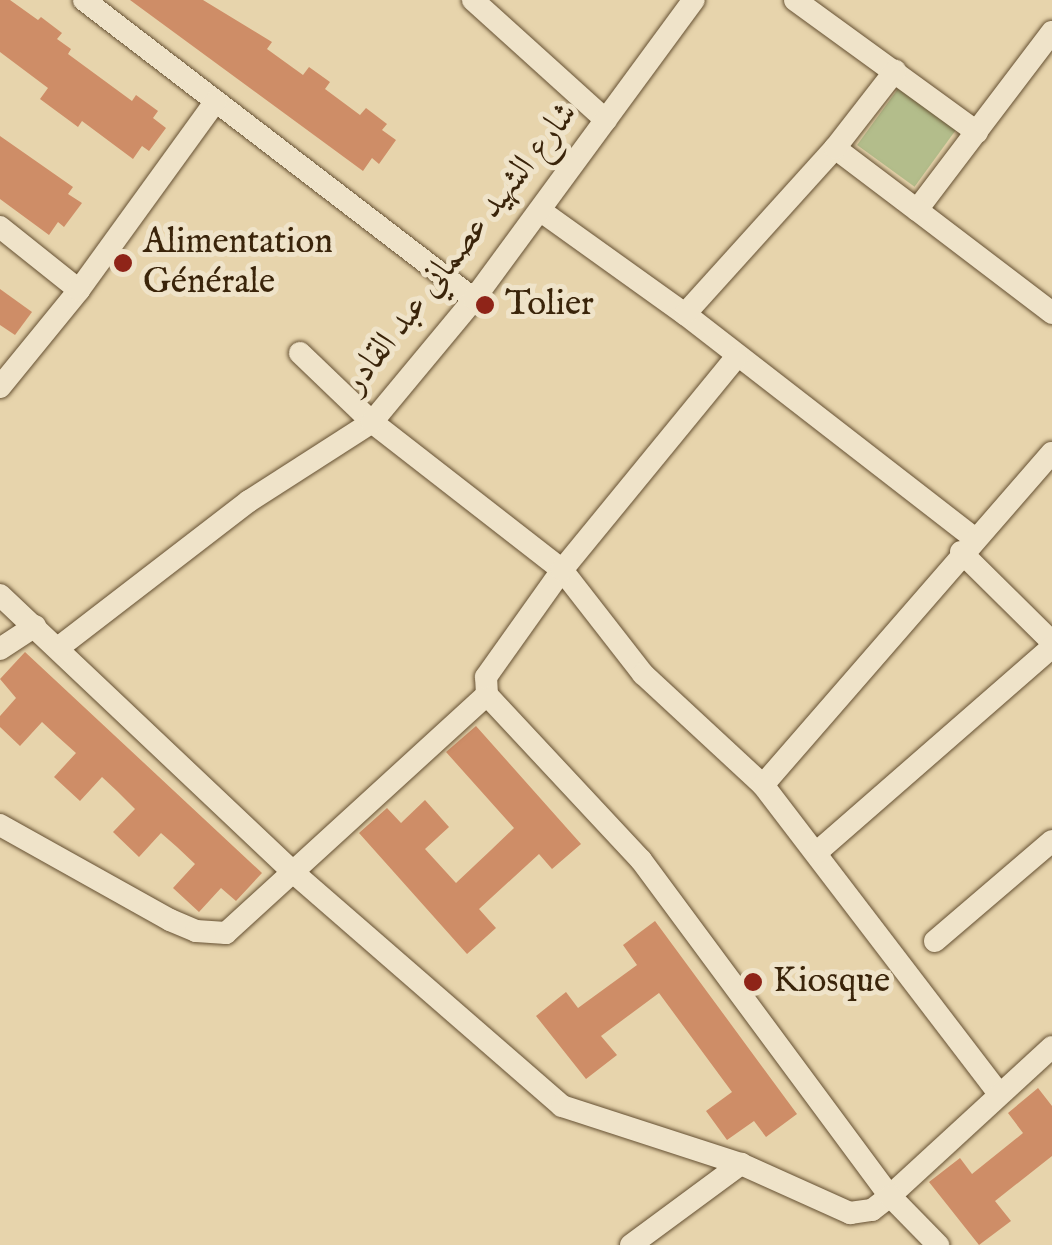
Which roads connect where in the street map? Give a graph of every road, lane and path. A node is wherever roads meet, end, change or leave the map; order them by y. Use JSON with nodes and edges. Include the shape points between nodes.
{"nodes":[{"id":1,"x":84,"y":0,"type":"edge"},
{"id":2,"x":473,"y":0,"type":"edge"},
{"id":3,"x":694,"y":0,"type":"edge"},
{"id":4,"x":795,"y":0,"type":"edge"},
{"id":5,"x":1052,"y":32,"type":"edge"},
{"id":6,"x":896,"y":71,"type":"junction"},
{"id":7,"x":216,"y":101,"type":"junction"},
{"id":8,"x":606,"y":120,"type":"junction"},
{"id":9,"x":977,"y":132,"type":"junction"},
{"id":10,"x":836,"y":148,"type":"junction"},
{"id":11,"x":541,"y":210,"type":"junction"},
{"id":12,"x":917,"y":210,"type":"junction"},
{"id":13,"x":0,"y":227,"type":"edge"},
{"id":14,"x":79,"y":290,"type":"junction"},
{"id":15,"x":474,"y":299,"type":"junction"},
{"id":16,"x":1052,"y":313,"type":"edge"},
{"id":17,"x":685,"y":314,"type":"junction"},
{"id":18,"x":300,"y":353,"type":"dead end"},
{"id":19,"x":737,"y":356,"type":"junction"},
{"id":20,"x":0,"y":386,"type":"edge"},
{"id":21,"x":372,"y":422,"type":"junction"},
{"id":22,"x":1052,"y":452,"type":"edge"},
{"id":23,"x":968,"y":545,"type":"junction"},
{"id":24,"x":562,"y":570,"type":"junction"},
{"id":25,"x":0,"y":595,"type":"edge"},
{"id":26,"x":35,"y":626,"type":"junction"},
{"id":27,"x":1052,"y":645,"type":"edge"},
{"id":28,"x":58,"y":648,"type":"junction"},
{"id":29,"x":0,"y":649,"type":"edge"},
{"id":30,"x":487,"y":695,"type":"junction"},
{"id":31,"x":763,"y":785,"type":"junction"},
{"id":32,"x":0,"y":825,"type":"edge"},
{"id":33,"x":1052,"y":842,"type":"edge"},
{"id":34,"x":816,"y":852,"type":"junction"},
{"id":35,"x":294,"y":873,"type":"junction"},
{"id":36,"x":936,"y":941,"type":"dead end"},
{"id":37,"x":1048,"y":1059,"type":"edge"},
{"id":38,"x":999,"y":1094,"type":"junction"},
{"id":39,"x":742,"y":1164,"type":"junction"},
{"id":40,"x":890,"y":1196,"type":"junction"},
{"id":41,"x":631,"y":1245,"type":"edge"},
{"id":42,"x":938,"y":1245,"type":"edge"}],
"edges":[{"from":1,"to":7,"type":"street"},
{"from":2,"to":8,"type":"street"},
{"from":3,"to":8,"type":"street","name":"شارع الشهيد عصماني عبد القادر"},
{"from":4,"to":6,"type":"street"},
{"from":5,"to":9,"type":"street"},
{"from":6,"to":9,"type":"street"},
{"from":6,"to":10,"type":"street"},
{"from":7,"to":14,"type":"street"},
{"from":7,"to":15,"type":"street"},
{"from":8,"to":11,"type":"street","name":"شارع الشهيد عصماني عبد القادر"},
{"from":9,"to":12,"type":"street"},
{"from":10,"to":12,"type":"street"},
{"from":10,"to":17,"type":"street"},
{"from":11,"to":15,"type":"street","name":"شارع الشهيد عصماني عبد القادر"},
{"from":11,"to":17,"type":"street"},
{"from":12,"to":16,"type":"street"},
{"from":13,"to":14,"type":"street"},
{"from":14,"to":20,"type":"street"},
{"from":15,"to":21,"type":"street","name":"شارع الشهيد عصماني عبد القادر"},
{"from":17,"to":19,"type":"street"},
{"from":18,"to":21,"type":"street"},
{"from":19,"to":23,"type":"street"},
{"from":19,"to":24,"type":"street"},
{"from":21,"to":24,"type":"street"},
{"from":21,"to":28,"type":"street","name":"شارع الشهيد عصماني عبد القادر","via":[[249,500]]},
{"from":22,"to":23,"type":"street"},
{"from":23,"to":27,"type":"street"},
{"from":23,"to":31,"type":"street"},
{"from":24,"to":30,"type":"street","via":[[486,677]]},
{"from":24,"to":31,"type":"street","via":[[643,674]]},
{"from":25,"to":26,"type":"street"},
{"from":26,"to":28,"type":"street"},
{"from":26,"to":29,"type":"street"},
{"from":27,"to":34,"type":"street"},
{"from":28,"to":35,"type":"street"},
{"from":30,"to":35,"type":"street"},
{"from":30,"to":40,"type":"street","via":[[641,860]]},
{"from":31,"to":34,"type":"street"},
{"from":32,"to":35,"type":"street","via":[[196,930],[226,933]]},
{"from":33,"to":36,"type":"street"},
{"from":34,"to":38,"type":"street"},
{"from":35,"to":39,"type":"street","via":[[562,1106]]},
{"from":37,"to":38,"type":"street"},
{"from":38,"to":40,"type":"street"},
{"from":39,"to":40,"type":"street","via":[[850,1213],[872,1210]]},
{"from":39,"to":41,"type":"street"},
{"from":40,"to":42,"type":"street"}]}
